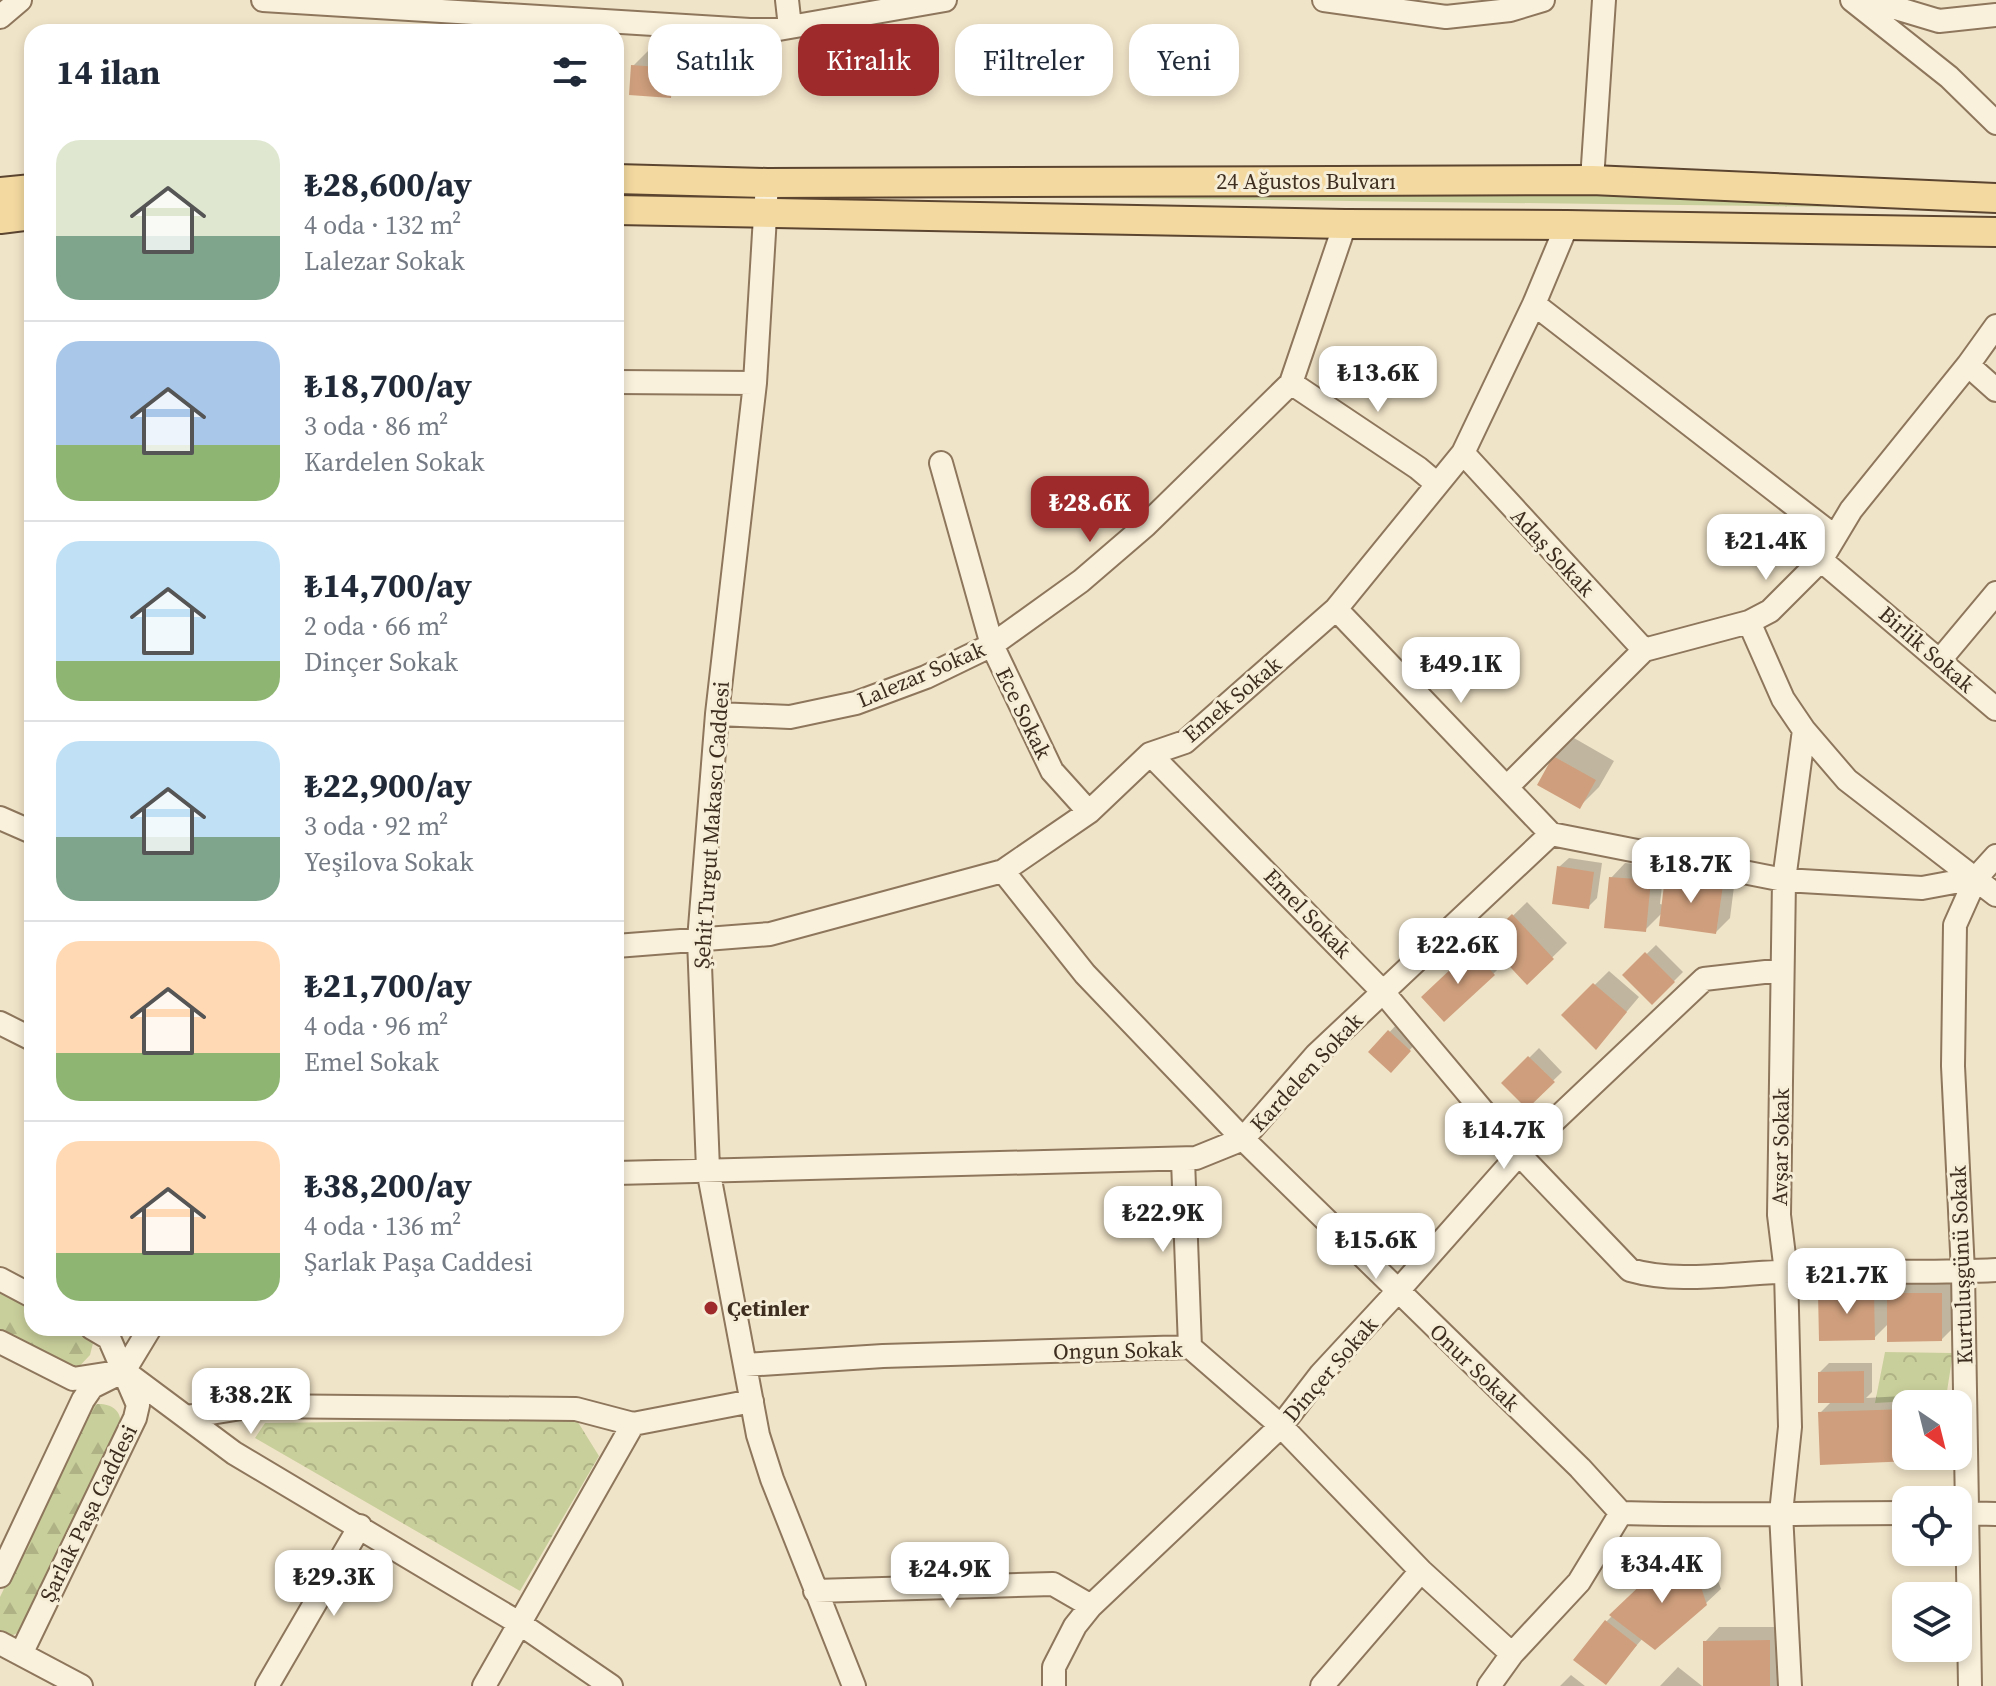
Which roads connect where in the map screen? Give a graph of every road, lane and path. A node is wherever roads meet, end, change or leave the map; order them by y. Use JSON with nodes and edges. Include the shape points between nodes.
{"nodes":[{"id":1,"x":20,"y":0,"type":"edge"},
{"id":2,"x":263,"y":0,"type":"edge"},
{"id":3,"x":787,"y":0,"type":"edge"},
{"id":4,"x":945,"y":0,"type":"edge"},
{"id":5,"x":1324,"y":0,"type":"edge"},
{"id":6,"x":1543,"y":0,"type":"edge"},
{"id":7,"x":1604,"y":0,"type":"edge"},
{"id":8,"x":1852,"y":0,"type":"edge"},
{"id":9,"x":1869,"y":0,"type":"edge"},
{"id":10,"x":532,"y":8,"type":"edge"},
{"id":11,"x":1996,"y":15,"type":"edge"},
{"id":12,"x":0,"y":17,"type":"edge"},
{"id":13,"x":790,"y":27,"type":"junction"},
{"id":14,"x":1996,"y":123,"type":"edge"},
{"id":15,"x":624,"y":179,"type":"edge"},
{"id":16,"x":1592,"y":180,"type":"junction"},
{"id":17,"x":767,"y":183,"type":"junction"},
{"id":18,"x":24,"y":190,"type":"edge"},
{"id":19,"x":0,"y":192,"type":"edge"},
{"id":20,"x":1996,"y":198,"type":"edge"},
{"id":21,"x":624,"y":210,"type":"edge"},
{"id":22,"x":765,"y":214,"type":"junction"},
{"id":23,"x":24,"y":216,"type":"edge"},
{"id":24,"x":0,"y":219,"type":"edge"},
{"id":25,"x":1345,"y":224,"type":"junction"},
{"id":26,"x":1567,"y":225,"type":"junction"},
{"id":27,"x":1996,"y":232,"type":"edge"},
{"id":28,"x":1534,"y":304,"type":"junction"},
{"id":29,"x":1996,"y":326,"type":"edge"},
{"id":30,"x":1968,"y":365,"type":"junction"},
{"id":31,"x":624,"y":382,"type":"edge"},
{"id":32,"x":755,"y":383,"type":"junction"},
{"id":33,"x":1291,"y":383,"type":"junction"},
{"id":34,"x":1996,"y":390,"type":"edge"},
{"id":35,"x":1463,"y":453,"type":"junction"},
{"id":36,"x":941,"y":463,"type":"dead end"},
{"id":37,"x":1437,"y":484,"type":"junction"},
{"id":38,"x":1834,"y":536,"type":"junction"},
{"id":39,"x":1821,"y":560,"type":"junction"},
{"id":40,"x":1996,"y":593,"type":"edge"},
{"id":41,"x":1336,"y":609,"type":"junction"},
{"id":42,"x":1749,"y":622,"type":"junction"},
{"id":43,"x":992,"y":645,"type":"junction"},
{"id":44,"x":1644,"y":650,"type":"junction"},
{"id":45,"x":1940,"y":660,"type":"junction"},
{"id":46,"x":1996,"y":709,"type":"edge"},
{"id":47,"x":717,"y":714,"type":"junction"},
{"id":48,"x":1804,"y":730,"type":"junction"},
{"id":49,"x":1150,"y":754,"type":"junction"},
{"id":50,"x":1508,"y":786,"type":"junction"},
{"id":51,"x":1089,"y":812,"type":"junction"},
{"id":52,"x":0,"y":818,"type":"edge"},
{"id":53,"x":24,"y":828,"type":"edge"},
{"id":54,"x":1551,"y":834,"type":"junction"},
{"id":55,"x":1996,"y":856,"type":"edge"},
{"id":56,"x":1003,"y":871,"type":"junction"},
{"id":57,"x":1976,"y":878,"type":"junction"},
{"id":58,"x":1784,"y":880,"type":"junction"},
{"id":59,"x":1996,"y":895,"type":"edge"},
{"id":60,"x":699,"y":940,"type":"junction"},
{"id":61,"x":624,"y":945,"type":"edge"},
{"id":62,"x":1782,"y":970,"type":"junction"},
{"id":63,"x":1383,"y":992,"type":"junction"},
{"id":64,"x":0,"y":1023,"type":"edge"},
{"id":65,"x":24,"y":1035,"type":"edge"},
{"id":66,"x":1243,"y":1139,"type":"junction"},
{"id":67,"x":1519,"y":1154,"type":"junction"},
{"id":68,"x":1183,"y":1160,"type":"junction"},
{"id":69,"x":708,"y":1169,"type":"junction"},
{"id":70,"x":624,"y":1173,"type":"edge"},
{"id":71,"x":1996,"y":1270,"type":"edge"},
{"id":72,"x":1786,"y":1272,"type":"junction"},
{"id":73,"x":1963,"y":1272,"type":"junction"},
{"id":74,"x":0,"y":1279,"type":"edge"},
{"id":75,"x":24,"y":1292,"type":"edge"},
{"id":76,"x":1397,"y":1292,"type":"junction"},
{"id":77,"x":106,"y":1336,"type":"edge"},
{"id":78,"x":145,"y":1336,"type":"edge"},
{"id":79,"x":0,"y":1342,"type":"edge"},
{"id":80,"x":1190,"y":1347,"type":"junction"},
{"id":81,"x":745,"y":1365,"type":"junction"},
{"id":82,"x":124,"y":1371,"type":"junction"},
{"id":83,"x":752,"y":1401,"type":"junction"},
{"id":84,"x":186,"y":1417,"type":"junction"},
{"id":85,"x":633,"y":1424,"type":"junction"},
{"id":86,"x":1281,"y":1426,"type":"junction"},
{"id":87,"x":1963,"y":1486,"type":"edge"},
{"id":88,"x":1621,"y":1513,"type":"junction"},
{"id":89,"x":1781,"y":1513,"type":"junction"},
{"id":90,"x":1892,"y":1513,"type":"edge"},
{"id":91,"x":1972,"y":1513,"type":"edge"},
{"id":92,"x":1996,"y":1514,"type":"edge"},
{"id":93,"x":360,"y":1526,"type":"junction"},
{"id":94,"x":1965,"y":1566,"type":"edge"},
{"id":95,"x":1421,"y":1571,"type":"junction"},
{"id":96,"x":0,"y":1576,"type":"edge"},
{"id":97,"x":815,"y":1591,"type":"junction"},
{"id":98,"x":1091,"y":1606,"type":"junction"},
{"id":99,"x":519,"y":1623,"type":"junction"},
{"id":100,"x":7,"y":1653,"type":"edge"},
{"id":101,"x":1512,"y":1654,"type":"junction"},
{"id":102,"x":81,"y":1686,"type":"edge"},
{"id":103,"x":267,"y":1686,"type":"edge"},
{"id":104,"x":484,"y":1686,"type":"edge"},
{"id":105,"x":611,"y":1686,"type":"edge"},
{"id":106,"x":854,"y":1686,"type":"edge"},
{"id":107,"x":1054,"y":1686,"type":"edge"},
{"id":108,"x":1322,"y":1686,"type":"edge"},
{"id":109,"x":1489,"y":1686,"type":"edge"},
{"id":110,"x":1790,"y":1686,"type":"edge"},
{"id":111,"x":1970,"y":1686,"type":"edge"}],
"edges":[{"from":1,"to":12,"type":"street"},
{"from":2,"to":10,"type":"street"},
{"from":3,"to":13,"type":"street"},
{"from":4,"to":13,"type":"street"},
{"from":5,"to":6,"type":"street","via":[[1446,17],[1510,10]]},
{"from":7,"to":16,"type":"street"},
{"from":8,"to":14,"type":"street","via":[[1949,77]]},
{"from":9,"to":11,"type":"street","via":[[1939,21]]},
{"from":10,"to":13,"type":"street","via":[[750,30]]},
{"from":15,"to":17,"type":"main road","name":"24 Ağustos Bulvarı"},
{"from":16,"to":17,"type":"main road","name":"24 Ağustos Bulvarı"},
{"from":16,"to":20,"type":"main road","name":"24 Ağustos Bulvarı"},
{"from":17,"to":22,"type":"street","name":"Şehit Turgut Makascı Caddesi"},
{"from":18,"to":19,"type":"main road"},
{"from":21,"to":22,"type":"main road","name":"24 Ağustos Bulvarı"},
{"from":22,"to":25,"type":"main road","name":"24 Ağustos Bulvarı"},
{"from":22,"to":32,"type":"street","name":"Şehit Turgut Makascı Caddesi"},
{"from":23,"to":24,"type":"main road"},
{"from":25,"to":26,"type":"main road","name":"24 Ağustos Bulvarı"},
{"from":25,"to":33,"type":"street","name":"Lalezar Sokak"},
{"from":26,"to":27,"type":"main road","name":"24 Ağustos Bulvarı"},
{"from":26,"to":28,"type":"street","name":"Emek Sokak"},
{"from":28,"to":35,"type":"street","name":"Emek Sokak"},
{"from":28,"to":38,"type":"street"},
{"from":29,"to":30,"type":"street"},
{"from":30,"to":34,"type":"street"},
{"from":30,"to":38,"type":"street"},
{"from":31,"to":32,"type":"street"},
{"from":32,"to":47,"type":"street","name":"Şehit Turgut Makascı Caddesi"},
{"from":33,"to":37,"type":"street"},
{"from":33,"to":43,"type":"street","name":"Lalezar Sokak","via":[[1145,526],[1081,581]]},
{"from":35,"to":37,"type":"street","name":"Emek Sokak"},
{"from":35,"to":44,"type":"street","name":"Adaş Sokak"},
{"from":36,"to":43,"type":"street","name":"Ece Sokak"},
{"from":37,"to":41,"type":"street","name":"Emek Sokak"},
{"from":38,"to":39,"type":"street"},
{"from":39,"to":42,"type":"street","via":[[1770,611]]},
{"from":39,"to":45,"type":"street","name":"Birlik Sokak"},
{"from":40,"to":45,"type":"street"},
{"from":41,"to":49,"type":"street","name":"Emek Sokak","via":[[1185,742]]},
{"from":41,"to":50,"type":"street"},
{"from":42,"to":44,"type":"street"},
{"from":42,"to":48,"type":"street","via":[[1783,699]]},
{"from":43,"to":47,"type":"street","name":"Lalezar Sokak","via":[[856,703],[790,717]]},
{"from":43,"to":51,"type":"street","name":"Ece Sokak","via":[[1052,771]]},
{"from":44,"to":50,"type":"street"},
{"from":45,"to":46,"type":"street","name":"Birlik Sokak"},
{"from":47,"to":60,"type":"street","name":"Şehit Turgut Makascı Caddesi"},
{"from":48,"to":57,"type":"street","via":[[1847,780]]},
{"from":48,"to":58,"type":"street","name":"Avşar Sokak"},
{"from":49,"to":51,"type":"street","name":"Emek Sokak"},
{"from":49,"to":63,"type":"street","name":"Emel Sokak"},
{"from":50,"to":54,"type":"street"},
{"from":51,"to":56,"type":"street","name":"Emek Sokak"},
{"from":52,"to":53,"type":"street"},
{"from":54,"to":58,"type":"street"},
{"from":54,"to":63,"type":"street","name":"Kardelen Sokak"},
{"from":55,"to":57,"type":"street","name":"Kurtuluşgünü Sokak"},
{"from":56,"to":60,"type":"street","name":"Emek Sokak","via":[[770,934]]},
{"from":56,"to":66,"type":"street","name":"Onur Sokak","via":[[1085,974]]},
{"from":57,"to":58,"type":"street","via":[[1922,888]]},
{"from":57,"to":59,"type":"street"},
{"from":57,"to":73,"type":"street","name":"Kurtuluşgünü Sokak","via":[[1955,925],[1953,1066]]},
{"from":58,"to":62,"type":"street","name":"Avşar Sokak"},
{"from":60,"to":61,"type":"street","name":"Emek Sokak"},
{"from":60,"to":69,"type":"street","name":"Şehit Turgut Makascı Caddesi"},
{"from":62,"to":67,"type":"street","name":"Dinçer Sokak","via":[[1704,979]]},
{"from":62,"to":72,"type":"street","name":"Avşar Sokak","via":[[1779,1215]]},
{"from":63,"to":66,"type":"street","name":"Kardelen Sokak","via":[[1316,1055]]},
{"from":63,"to":67,"type":"street","name":"Emel Sokak"},
{"from":64,"to":65,"type":"street"},
{"from":66,"to":68,"type":"street","name":"Kardelen Sokak"},
{"from":66,"to":76,"type":"street","name":"Onur Sokak"},
{"from":67,"to":72,"type":"street","name":"Emel Sokak","via":[[1630,1270],[1654,1277]]},
{"from":67,"to":76,"type":"street","name":"Dinçer Sokak"},
{"from":68,"to":69,"type":"street","name":"Kardelen Sokak"},
{"from":68,"to":80,"type":"street"},
{"from":69,"to":70,"type":"street","name":"Kardelen Sokak"},
{"from":69,"to":81,"type":"street","name":"Şehit Turgut Makascı Caddesi"},
{"from":71,"to":73,"type":"street","name":"Emel Sokak"},
{"from":72,"to":73,"type":"street","name":"Emel Sokak"},
{"from":72,"to":89,"type":"street","name":"Avşar Sokak","via":[[1790,1427]]},
{"from":73,"to":87,"type":"street","name":"Kurtuluşgünü Sokak"},
{"from":74,"to":75,"type":"street"},
{"from":76,"to":86,"type":"street","name":"Dinçer Sokak"},
{"from":76,"to":88,"type":"street","name":"Onur Sokak"},
{"from":77,"to":82,"type":"street","name":"Şarlak Paşa Caddesi"},
{"from":78,"to":82,"type":"street"},
{"from":79,"to":82,"type":"street","via":[[73,1379]]},
{"from":80,"to":81,"type":"street","name":"Ongun Sokak"},
{"from":80,"to":86,"type":"street","name":"Ongun Sokak"},
{"from":81,"to":83,"type":"street","name":"Şehit Turgut Makascı Caddesi"},
{"from":82,"to":84,"type":"street"},
{"from":82,"to":96,"type":"street","via":[[92,1387],[83,1400]]},
{"from":82,"to":100,"type":"street","name":"Şarlak Paşa Caddesi","via":[[138,1405],[135,1418]]},
{"from":83,"to":85,"type":"street"},
{"from":83,"to":97,"type":"street","name":"Şehit Turgut Makascı Caddesi","via":[[772,1479]]},
{"from":84,"to":85,"type":"street","via":[[254,1406],[576,1409]]},
{"from":84,"to":93,"type":"street","via":[[234,1453]]},
{"from":85,"to":99,"type":"street"},
{"from":86,"to":95,"type":"street","name":"Ongun Sokak"},
{"from":86,"to":98,"type":"street","name":"Dinçer Sokak"},
{"from":88,"to":89,"type":"street"},
{"from":88,"to":101,"type":"street","via":[[1579,1582]]},
{"from":89,"to":90,"type":"street"},
{"from":89,"to":110,"type":"street","name":"Avşar Sokak"},
{"from":91,"to":92,"type":"street"},
{"from":93,"to":99,"type":"street"},
{"from":93,"to":103,"type":"street"},
{"from":94,"to":111,"type":"street","name":"Kurtuluşgünü Sokak"},
{"from":95,"to":101,"type":"street","name":"Ongun Sokak"},
{"from":95,"to":108,"type":"street"},
{"from":97,"to":98,"type":"street","via":[[1053,1584]]},
{"from":97,"to":106,"type":"street","name":"Şehit Turgut Makascı Caddesi"},
{"from":98,"to":107,"type":"street","name":"Dinçer Sokak","via":[[1054,1667]]},
{"from":99,"to":104,"type":"street"},
{"from":99,"to":105,"type":"street"},
{"from":100,"to":102,"type":"street"},
{"from":101,"to":109,"type":"street"}]}
